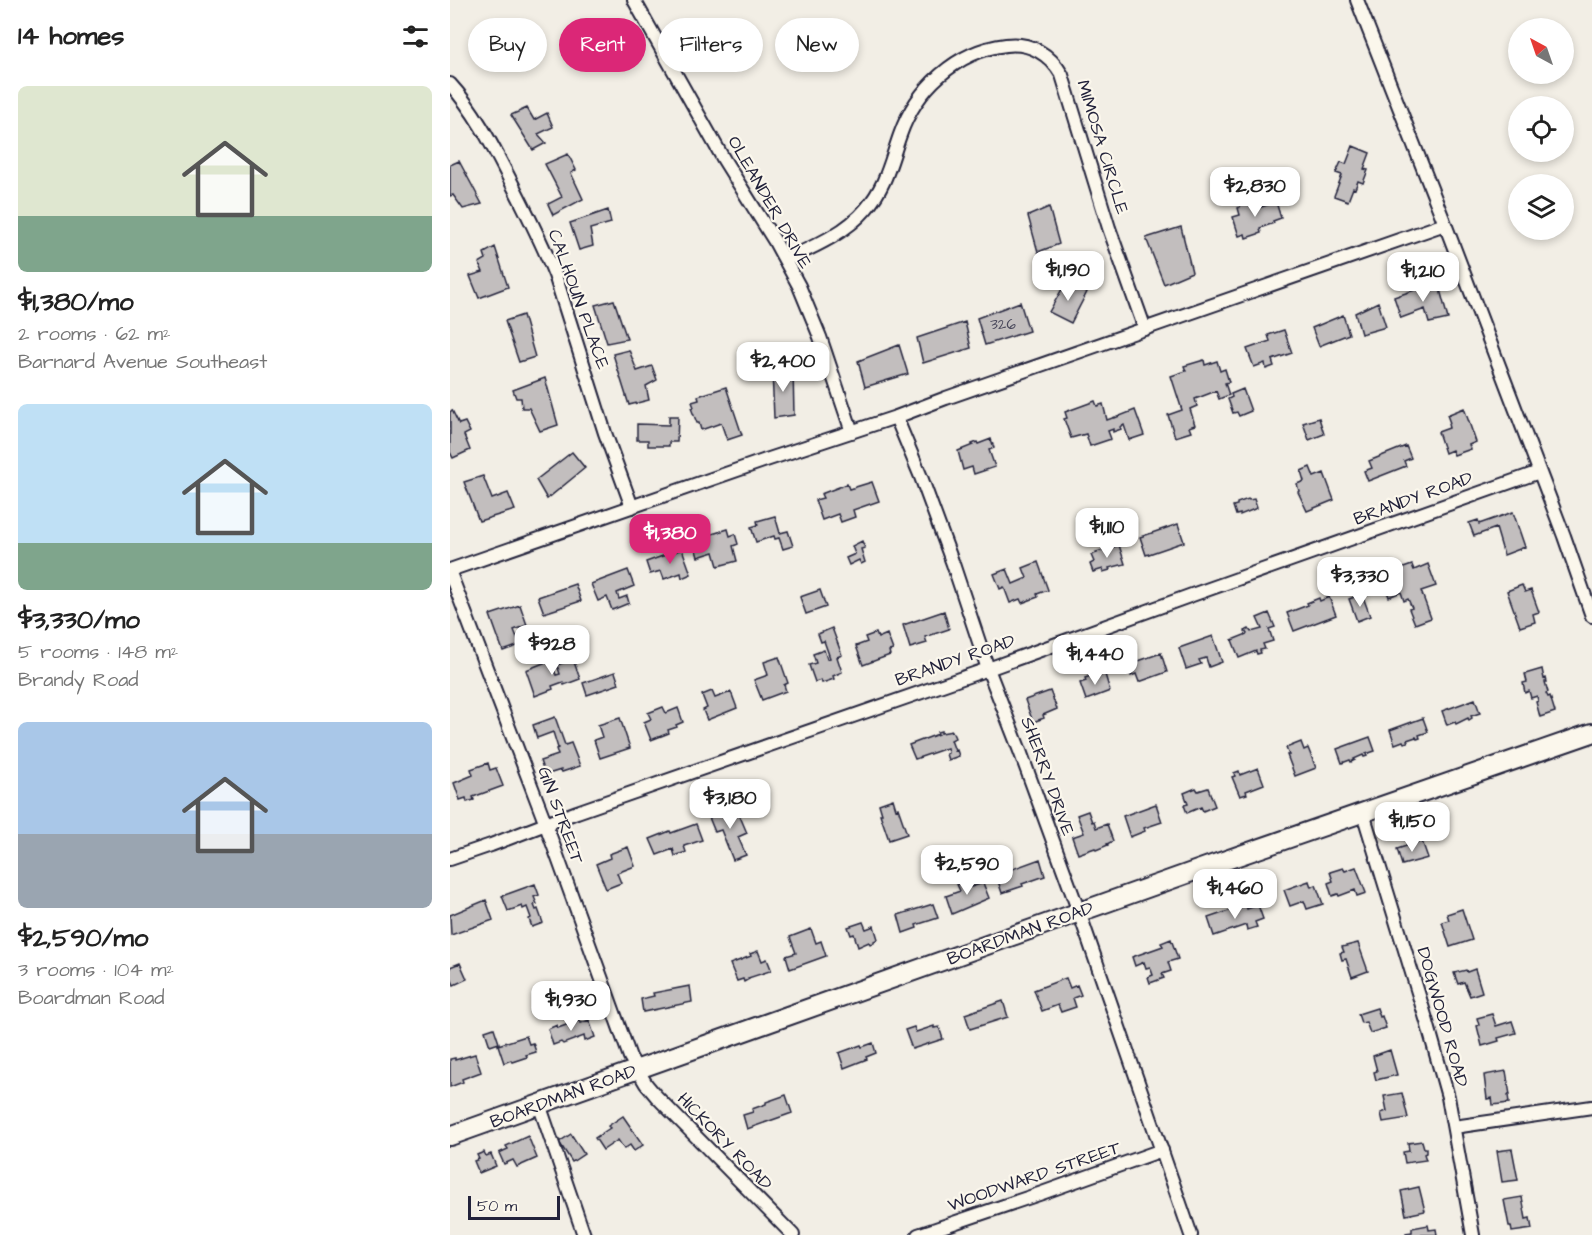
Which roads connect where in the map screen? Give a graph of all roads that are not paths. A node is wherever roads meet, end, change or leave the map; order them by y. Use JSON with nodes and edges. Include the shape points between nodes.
{"nodes":[{"id":1,"x":634,"y":0,"type":"edge"},
{"id":2,"x":1358,"y":0,"type":"edge"},
{"id":3,"x":450,"y":84,"type":"edge"},
{"id":4,"x":1445,"y":224,"type":"junction"},
{"id":5,"x":785,"y":260,"type":"junction"},
{"id":6,"x":1145,"y":329,"type":"junction"},
{"id":7,"x":896,"y":417,"type":"junction"},
{"id":8,"x":852,"y":432,"type":"junction"},
{"id":9,"x":1539,"y":472,"type":"junction"},
{"id":10,"x":632,"y":507,"type":"junction"},
{"id":11,"x":450,"y":572,"type":"edge"},
{"id":12,"x":1592,"y":616,"type":"edge"},
{"id":13,"x":988,"y":669,"type":"junction"},
{"id":14,"x":1592,"y":733,"type":"edge"},
{"id":15,"x":1363,"y":813,"type":"junction"},
{"id":16,"x":545,"y":824,"type":"junction"},
{"id":17,"x":450,"y":859,"type":"edge"},
{"id":18,"x":1079,"y":912,"type":"junction"},
{"id":19,"x":636,"y":1070,"type":"junction"},
{"id":20,"x":539,"y":1104,"type":"junction"},
{"id":21,"x":1592,"y":1107,"type":"edge"},
{"id":22,"x":1454,"y":1127,"type":"junction"},
{"id":23,"x":450,"y":1136,"type":"edge"},
{"id":24,"x":1162,"y":1150,"type":"junction"},
{"id":25,"x":584,"y":1235,"type":"edge"},
{"id":26,"x":792,"y":1235,"type":"edge"},
{"id":27,"x":918,"y":1235,"type":"edge"},
{"id":28,"x":1191,"y":1235,"type":"edge"},
{"id":29,"x":1473,"y":1235,"type":"edge"}],
"edges":[{"from":1,"to":5,"type":"street","name":"OLEANDER DRIVE"},
{"from":2,"to":4,"type":"street"},
{"from":3,"to":10,"type":"street","name":"CALHOUN PLACE","via":[[477,119],[545,250]]},
{"from":4,"to":6,"type":"street"},
{"from":4,"to":9,"type":"street"},
{"from":5,"to":6,"type":"street","name":"MIMOSA CIRCLE","via":[[841,230],[864,212],[880,190],[914,106],[940,75],[988,48],[1028,46],[1051,60],[1062,75]]},
{"from":5,"to":8,"type":"street","name":"OLEANDER DRIVE","via":[[813,320]]},
{"from":6,"to":7,"type":"street"},
{"from":7,"to":8,"type":"street"},
{"from":7,"to":13,"type":"street","name":"SHERRY DRIVE","via":[[953,564]]},
{"from":8,"to":10,"type":"street"},
{"from":9,"to":12,"type":"street"},
{"from":9,"to":13,"type":"street","name":"BRANDY ROAD"},
{"from":10,"to":11,"type":"street"},
{"from":11,"to":16,"type":"street","name":"GIN STREET"},
{"from":13,"to":16,"type":"street","name":"BRANDY ROAD"},
{"from":13,"to":18,"type":"street","name":"SHERRY DRIVE"},
{"from":14,"to":15,"type":"street","name":"BOARDMAN ROAD"},
{"from":15,"to":18,"type":"street","name":"BOARDMAN ROAD"},
{"from":15,"to":22,"type":"street","name":"DOGWOOD ROAD","via":[[1427,1022]]},
{"from":16,"to":17,"type":"street","name":"BRANDY ROAD"},
{"from":16,"to":19,"type":"street","name":"GIN STREET"},
{"from":18,"to":19,"type":"street","name":"BOARDMAN ROAD"},
{"from":18,"to":24,"type":"street","name":"SHERRY DRIVE"},
{"from":19,"to":20,"type":"street","name":"BOARDMAN ROAD"},
{"from":19,"to":26,"type":"street","name":"HICKORY ROAD","via":[[656,1096]]},
{"from":20,"to":23,"type":"street","name":"BOARDMAN ROAD"},
{"from":20,"to":25,"type":"street"},
{"from":21,"to":22,"type":"street"},
{"from":22,"to":29,"type":"street","name":"DOGWOOD ROAD"},
{"from":24,"to":27,"type":"street","name":"WOODWARD STREET"},
{"from":24,"to":28,"type":"street","name":"SHERRY DRIVE"}]}
